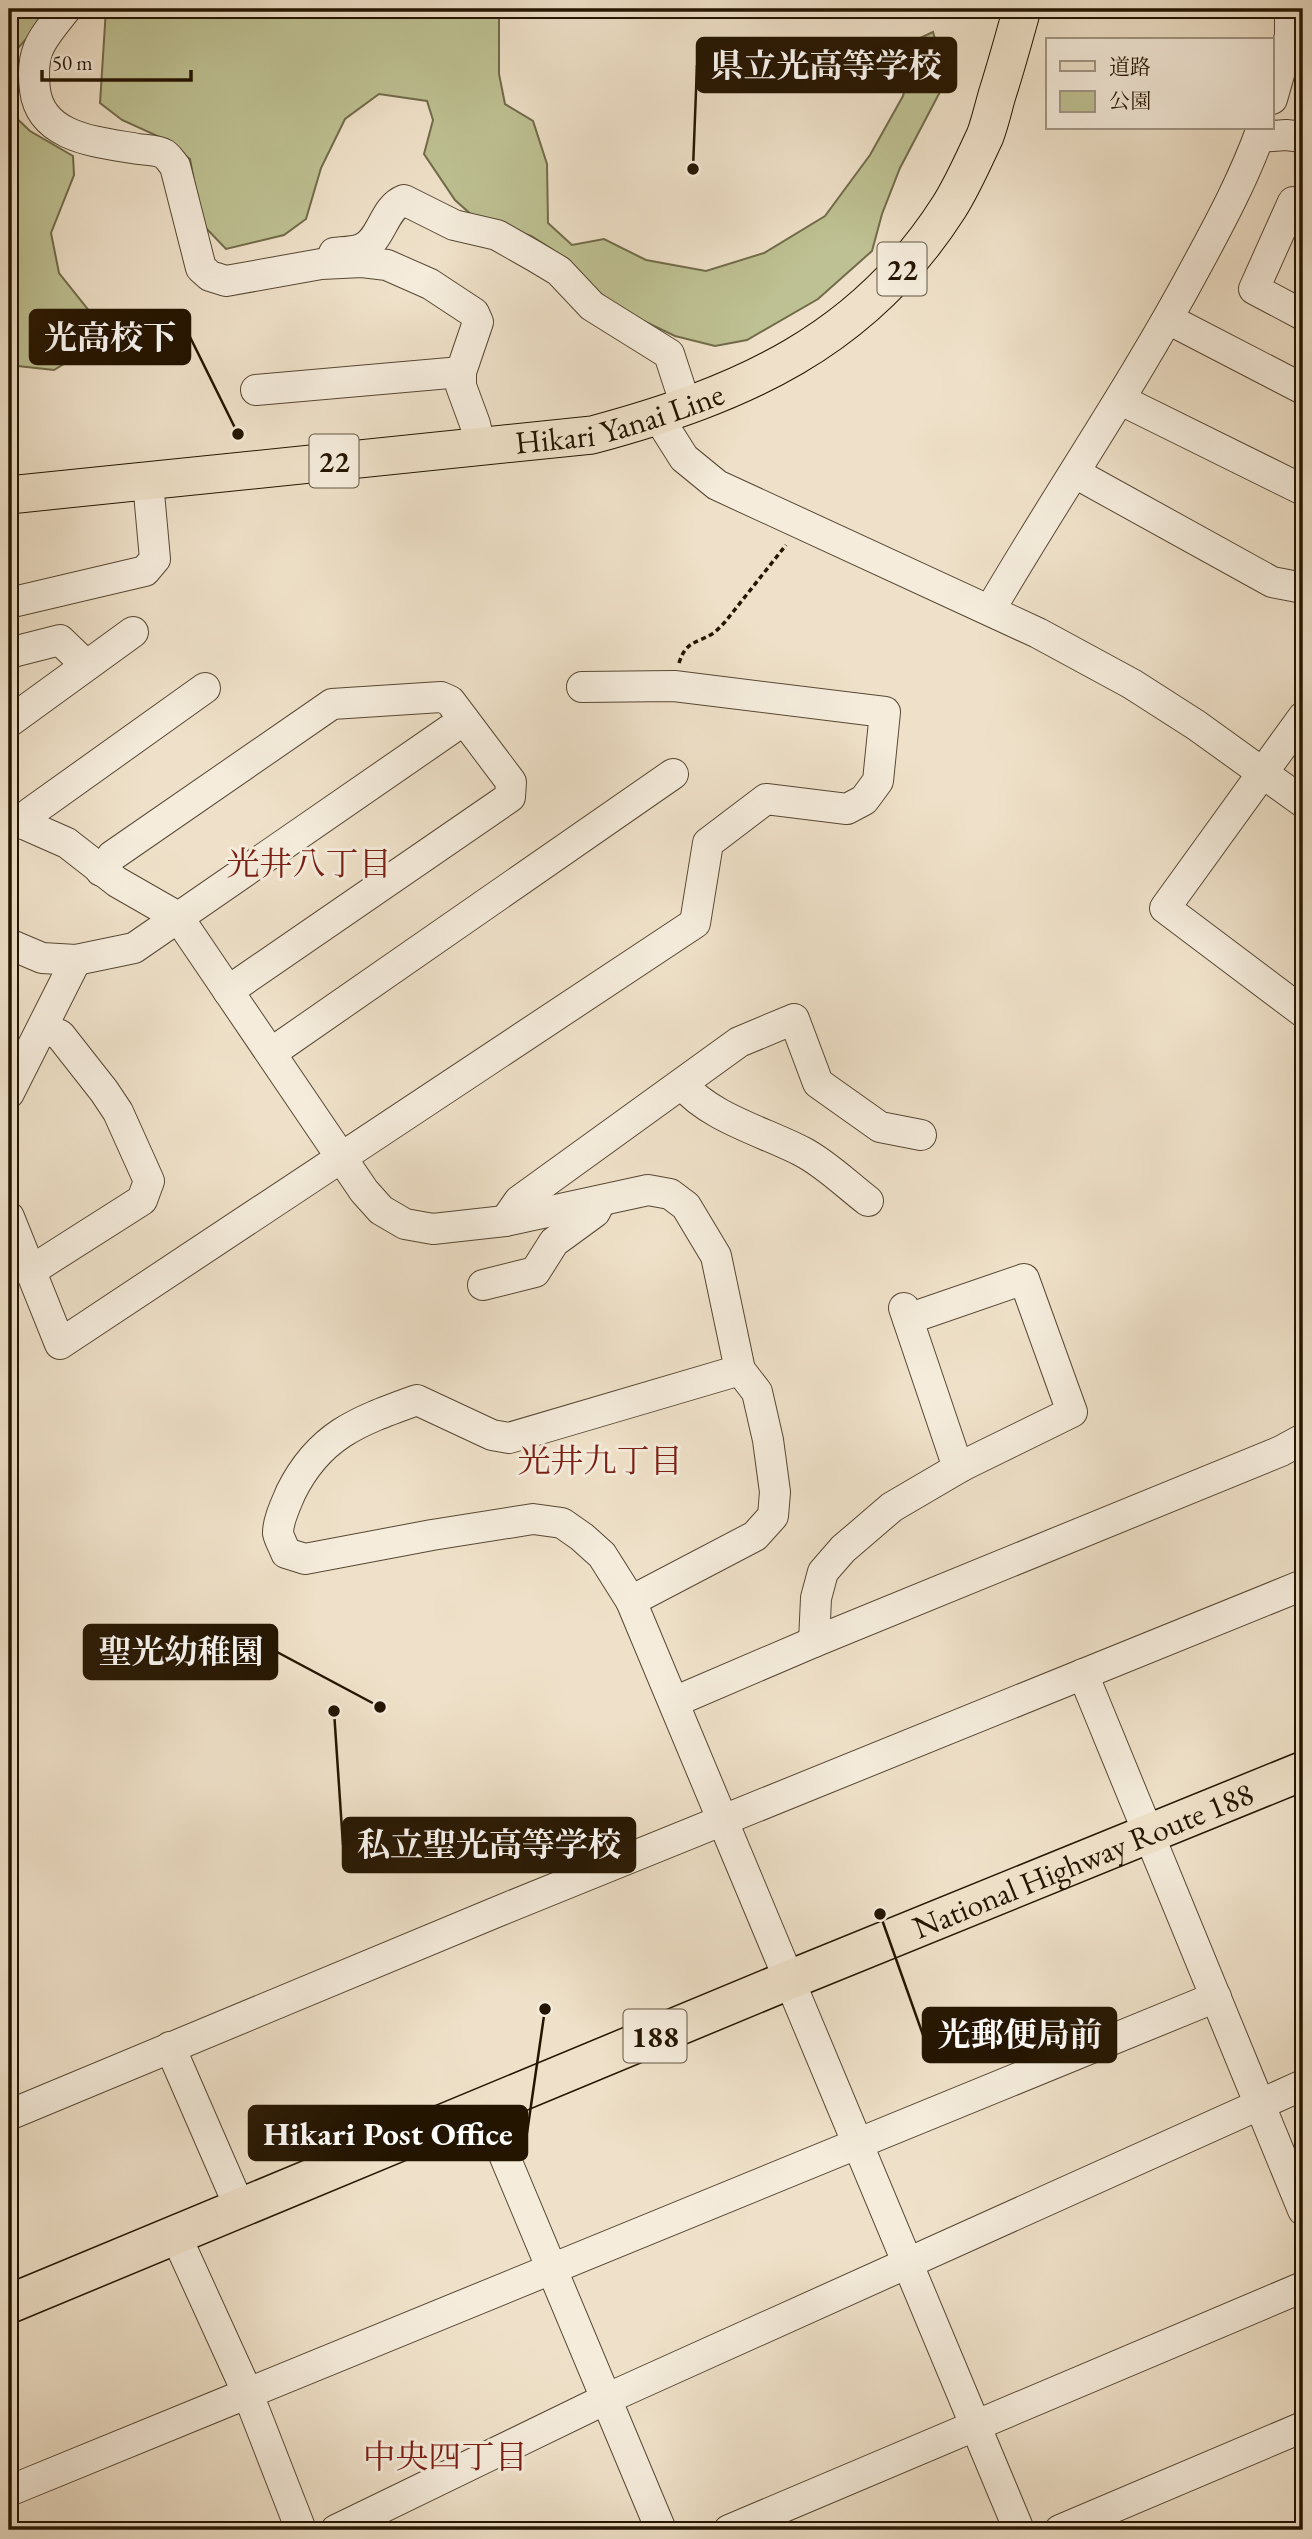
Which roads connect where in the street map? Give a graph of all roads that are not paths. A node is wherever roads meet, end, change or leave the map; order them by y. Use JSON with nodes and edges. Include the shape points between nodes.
{"nodes":[{"id":1,"x":66,"y":9,"type":"edge"},
{"id":2,"x":1023,"y":9,"type":"edge"},
{"id":3,"x":1290,"y":9,"type":"edge"},
{"id":4,"x":1274,"y":92,"type":"edge"},
{"id":5,"x":1260,"y":132,"type":"edge"},
{"id":6,"x":1303,"y":137,"type":"edge"},
{"id":7,"x":1303,"y":203,"type":"edge"},
{"id":8,"x":321,"y":264,"type":"junction"},
{"id":9,"x":1303,"y":315,"type":"edge"},
{"id":10,"x":1168,"y":319,"type":"junction"},
{"id":11,"x":461,"y":372,"type":"junction"},
{"id":12,"x":1303,"y":389,"type":"edge"},
{"id":13,"x":256,"y":390,"type":"dead end"},
{"id":14,"x":1121,"y":400,"type":"junction"},
{"id":15,"x":672,"y":412,"type":"junction"},
{"id":16,"x":480,"y":446,"type":"junction"},
{"id":17,"x":1075,"y":473,"type":"junction"},
{"id":18,"x":148,"y":482,"type":"junction"},
{"id":19,"x":1303,"y":490,"type":"edge"},
{"id":20,"x":9,"y":495,"type":"edge"},
{"id":21,"x":1303,"y":588,"type":"edge"},
{"id":22,"x":9,"y":603,"type":"edge"},
{"id":23,"x":990,"y":610,"type":"junction"},
{"id":24,"x":133,"y":632,"type":"dead end"},
{"id":25,"x":9,"y":653,"type":"edge"},
{"id":26,"x":86,"y":665,"type":"junction"},
{"id":27,"x":582,"y":687,"type":"dead end"},
{"id":28,"x":205,"y":688,"type":"dead end"},
{"id":29,"x":1303,"y":717,"type":"edge"},
{"id":30,"x":464,"y":720,"type":"junction"},
{"id":31,"x":9,"y":722,"type":"edge"},
{"id":32,"x":1264,"y":773,"type":"junction"},
{"id":33,"x":673,"y":774,"type":"dead end"},
{"id":34,"x":1303,"y":802,"type":"edge"},
{"id":35,"x":17,"y":823,"type":"edge"},
{"id":36,"x":101,"y":871,"type":"junction"},
{"id":37,"x":178,"y":917,"type":"junction"},
{"id":38,"x":9,"y":944,"type":"edge"},
{"id":39,"x":75,"y":960,"type":"junction"},
{"id":40,"x":228,"y":991,"type":"junction"},
{"id":41,"x":1303,"y":1012,"type":"edge"},
{"id":42,"x":43,"y":1028,"type":"junction"},
{"id":43,"x":271,"y":1053,"type":"junction"},
{"id":44,"x":682,"y":1084,"type":"junction"},
{"id":45,"x":9,"y":1093,"type":"edge"},
{"id":46,"x":921,"y":1135,"type":"dead end"},
{"id":47,"x":342,"y":1158,"type":"junction"},
{"id":48,"x":868,"y":1201,"type":"dead end"},
{"id":49,"x":600,"y":1202,"type":"junction"},
{"id":50,"x":9,"y":1217,"type":"edge"},
{"id":51,"x":505,"y":1221,"type":"junction"},
{"id":52,"x":32,"y":1270,"type":"junction"},
{"id":53,"x":483,"y":1285,"type":"dead end"},
{"id":54,"x":740,"y":1370,"type":"junction"},
{"id":55,"x":1303,"y":1439,"type":"edge"},
{"id":56,"x":962,"y":1466,"type":"junction"},
{"id":57,"x":1303,"y":1585,"type":"edge"},
{"id":58,"x":631,"y":1601,"type":"junction"},
{"id":59,"x":814,"y":1642,"type":"junction"},
{"id":60,"x":1083,"y":1674,"type":"junction"},
{"id":61,"x":674,"y":1702,"type":"junction"},
{"id":62,"x":1303,"y":1771,"type":"edge"},
{"id":63,"x":722,"y":1821,"type":"junction"},
{"id":64,"x":1149,"y":1834,"type":"junction"},
{"id":65,"x":789,"y":1980,"type":"junction"},
{"id":66,"x":1216,"y":1997,"type":"junction"},
{"id":67,"x":170,"y":2047,"type":"junction"},
{"id":68,"x":1303,"y":2085,"type":"edge"},
{"id":69,"x":1260,"y":2105,"type":"junction"},
{"id":70,"x":484,"y":2107,"type":"junction"},
{"id":71,"x":9,"y":2115,"type":"edge"},
{"id":72,"x":857,"y":2143,"type":"junction"},
{"id":73,"x":240,"y":2208,"type":"junction"},
{"id":74,"x":1303,"y":2210,"type":"edge"},
{"id":75,"x":176,"y":2236,"type":"junction"},
{"id":76,"x":908,"y":2264,"type":"junction"},
{"id":77,"x":552,"y":2268,"type":"junction"},
{"id":78,"x":1303,"y":2287,"type":"edge"},
{"id":79,"x":9,"y":2304,"type":"edge"},
{"id":80,"x":248,"y":2394,"type":"junction"},
{"id":81,"x":606,"y":2399,"type":"junction"},
{"id":82,"x":975,"y":2425,"type":"junction"},
{"id":83,"x":1303,"y":2427,"type":"edge"},
{"id":84,"x":9,"y":2491,"type":"edge"},
{"id":85,"x":301,"y":2530,"type":"edge"},
{"id":86,"x":336,"y":2530,"type":"edge"},
{"id":87,"x":661,"y":2530,"type":"edge"},
{"id":88,"x":729,"y":2530,"type":"edge"},
{"id":89,"x":1019,"y":2530,"type":"edge"},
{"id":90,"x":1060,"y":2530,"type":"edge"}],
"edges":[{"from":1,"to":8,"type":"street","via":[[46,34],[33,69],[37,105],[54,125],[80,138],[164,154],[175,166],[201,268],[210,276],[226,281]]},
{"from":2,"to":15,"type":"main road","name":"Hikari Yanai Line","number":"22","via":[[986,133],[950,206],[883,291],[799,355]]},
{"from":3,"to":4,"type":"street","via":[[1290,36]]},
{"from":5,"to":6,"type":"street"},
{"from":5,"to":10,"type":"street","via":[[1242,181]]},
{"from":7,"to":9,"type":"street","via":[[1293,202],[1254,289]]},
{"from":8,"to":11,"type":"street","via":[[387,265],[430,284],[474,313],[478,322]]},
{"from":8,"to":15,"type":"street","via":[[327,254],[362,249],[396,203],[404,200],[454,225],[497,235],[559,271],[592,306],[669,354]]},
{"from":10,"to":12,"type":"street"},
{"from":10,"to":14,"type":"street"},
{"from":11,"to":13,"type":"street"},
{"from":11,"to":16,"type":"street"},
{"from":14,"to":17,"type":"street"},
{"from":14,"to":19,"type":"street"},
{"from":15,"to":16,"type":"main road","name":"Hikari Yanai Line","number":"22","via":[[592,435]]},
{"from":15,"to":23,"type":"street","via":[[684,458],[717,485]]},
{"from":16,"to":18,"type":"main road","name":"Hikari Yanai Line","number":"22"},
{"from":17,"to":21,"type":"street","via":[[1272,582]]},
{"from":17,"to":23,"type":"street"},
{"from":18,"to":20,"type":"main road","name":"Hikari Yanai Line","number":"22"},
{"from":18,"to":22,"type":"street","via":[[155,559],[145,571]]},
{"from":23,"to":32,"type":"street","via":[[1132,684]]},
{"from":24,"to":26,"type":"street"},
{"from":25,"to":26,"type":"street","via":[[61,640]]},
{"from":26,"to":31,"type":"street"},
{"from":27,"to":47,"type":"street","via":[[674,686],[885,712],[878,781],[864,800],[847,809],[766,799],[708,843],[695,923]]},
{"from":28,"to":35,"type":"street"},
{"from":29,"to":32,"type":"street"},
{"from":30,"to":36,"type":"street","via":[[450,701],[441,697],[332,704],[112,856]]},
{"from":30,"to":37,"type":"street"},
{"from":30,"to":40,"type":"street","via":[[512,782],[510,797]]},
{"from":32,"to":34,"type":"street"},
{"from":32,"to":41,"type":"street","via":[[1165,908]]},
{"from":33,"to":43,"type":"street"},
{"from":35,"to":36,"type":"street","via":[[67,843]]},
{"from":36,"to":37,"type":"street"},
{"from":37,"to":39,"type":"street","via":[[134,948]]},
{"from":37,"to":40,"type":"street"},
{"from":38,"to":39,"type":"street","via":[[41,958]]},
{"from":39,"to":42,"type":"street"},
{"from":40,"to":43,"type":"street"},
{"from":42,"to":45,"type":"street"},
{"from":42,"to":52,"type":"street","via":[[60,1035],[104,1091],[149,1181],[142,1200]]},
{"from":43,"to":47,"type":"street"},
{"from":44,"to":46,"type":"street","via":[[739,1042],[794,1019],[818,1083],[880,1127]]},
{"from":44,"to":48,"type":"street","via":[[692,1096],[754,1131],[805,1153]]},
{"from":44,"to":51,"type":"street","via":[[519,1202]]},
{"from":47,"to":51,"type":"street","via":[[382,1210],[405,1224],[433,1229]]},
{"from":47,"to":52,"type":"street","via":[[60,1344]]},
{"from":49,"to":51,"type":"street"},
{"from":49,"to":53,"type":"street","via":[[595,1212],[554,1241],[535,1272]]},
{"from":49,"to":54,"type":"street","via":[[648,1190],[670,1194],[686,1206],[716,1256]]},
{"from":50,"to":52,"type":"street"},
{"from":54,"to":58,"type":"street","via":[[757,1392],[775,1492],[773,1516],[755,1536]]},
{"from":54,"to":58,"type":"street","via":[[509,1438],[492,1435],[417,1400],[365,1419],[321,1447],[284,1507],[278,1533],[286,1553],[305,1559],[533,1519],[562,1523],[602,1555]]},
{"from":55,"to":59,"type":"street"},
{"from":56,"to":56,"type":"street","via":[[1072,1412],[1024,1279],[906,1313],[954,1456]]},
{"from":56,"to":59,"type":"street","via":[[892,1507],[823,1572],[816,1598]]},
{"from":57,"to":60,"type":"street"},
{"from":58,"to":61,"type":"street"},
{"from":59,"to":61,"type":"street"},
{"from":60,"to":63,"type":"street"},
{"from":60,"to":64,"type":"street"},
{"from":61,"to":63,"type":"street"},
{"from":62,"to":64,"type":"highway","name":"National Highway Route 188","number":"188"},
{"from":63,"to":65,"type":"street"},
{"from":63,"to":67,"type":"street"},
{"from":64,"to":65,"type":"highway","name":"National Highway Route 188","number":"188"},
{"from":64,"to":66,"type":"street"},
{"from":65,"to":70,"type":"highway","name":"National Highway Route 188","number":"188"},
{"from":65,"to":72,"type":"street"},
{"from":66,"to":69,"type":"street"},
{"from":66,"to":72,"type":"street"},
{"from":67,"to":71,"type":"street"},
{"from":67,"to":73,"type":"street"},
{"from":68,"to":69,"type":"street"},
{"from":69,"to":74,"type":"street"},
{"from":69,"to":76,"type":"street"},
{"from":70,"to":73,"type":"highway","name":"National Highway Route 188","number":"188"},
{"from":70,"to":77,"type":"street"},
{"from":72,"to":76,"type":"street"},
{"from":72,"to":77,"type":"street"},
{"from":73,"to":75,"type":"highway","name":"National Highway Route 188","number":"188"},
{"from":75,"to":79,"type":"highway","name":"National Highway Route 188","number":"188"},
{"from":75,"to":80,"type":"street"},
{"from":76,"to":81,"type":"street"},
{"from":76,"to":82,"type":"street"},
{"from":77,"to":80,"type":"street"},
{"from":77,"to":81,"type":"street"},
{"from":78,"to":82,"type":"street"},
{"from":80,"to":84,"type":"street"},
{"from":80,"to":85,"type":"street"},
{"from":81,"to":86,"type":"street"},
{"from":81,"to":87,"type":"street"},
{"from":82,"to":88,"type":"street"},
{"from":82,"to":89,"type":"street"},
{"from":83,"to":90,"type":"street"}]}
